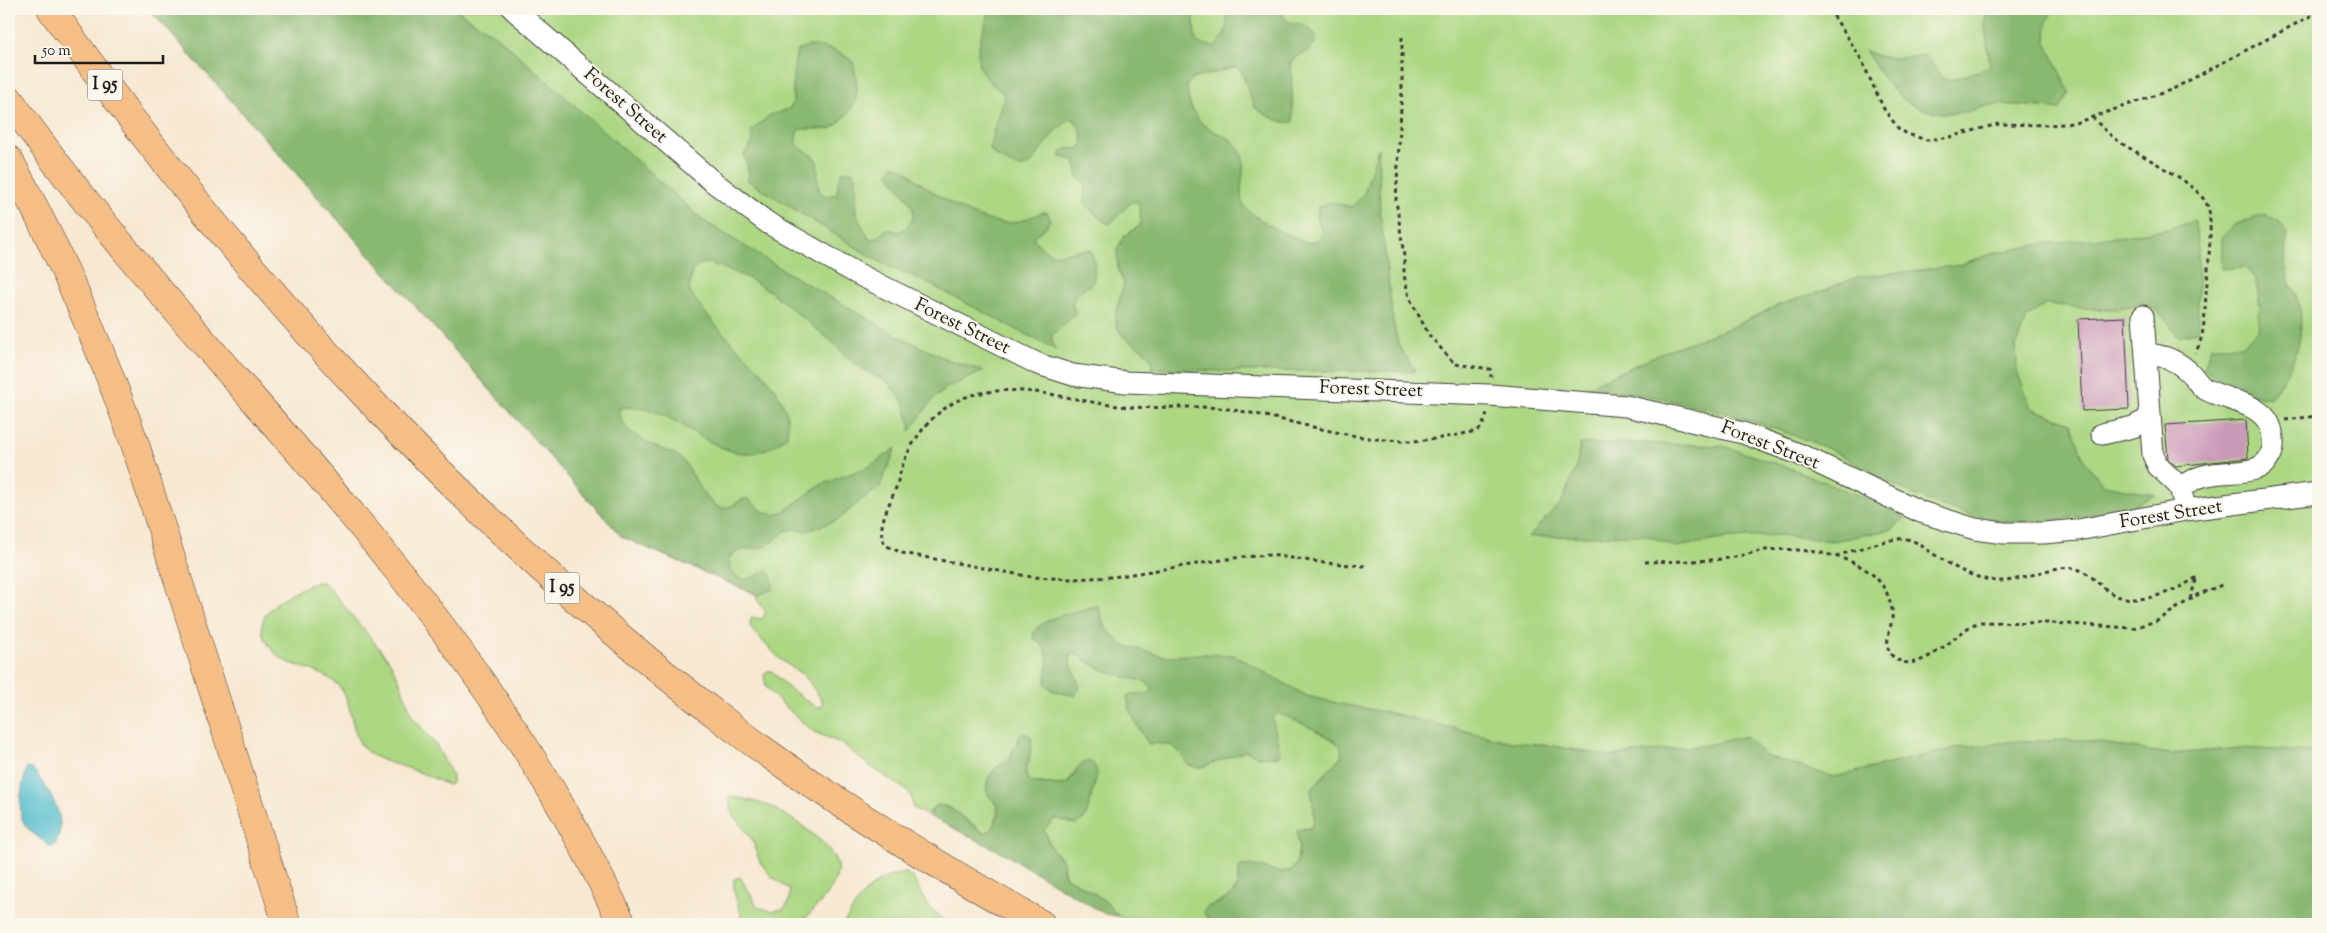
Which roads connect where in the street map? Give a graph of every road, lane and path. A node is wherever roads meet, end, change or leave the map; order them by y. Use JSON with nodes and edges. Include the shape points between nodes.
{"nodes":[{"id":1,"x":51,"y":9,"type":"edge"},
{"id":2,"x":513,"y":9,"type":"edge"},
{"id":3,"x":1829,"y":9,"type":"edge"},
{"id":4,"x":2318,"y":12,"type":"edge"},
{"id":5,"x":1402,"y":37,"type":"dead end"},
{"id":6,"x":9,"y":99,"type":"edge"},
{"id":7,"x":2092,"y":117,"type":"junction"},
{"id":8,"x":9,"y":160,"type":"edge"},
{"id":9,"x":2143,"y":316,"type":"dead end"},
{"id":10,"x":2146,"y":354,"type":"junction"},
{"id":11,"x":2186,"y":369,"type":"junction"},
{"id":12,"x":1490,"y":395,"type":"junction"},
{"id":13,"x":2318,"y":416,"type":"edge"},
{"id":14,"x":2150,"y":418,"type":"junction"},
{"id":15,"x":2270,"y":424,"type":"junction"},
{"id":16,"x":2102,"y":434,"type":"dead end"},
{"id":17,"x":2318,"y":493,"type":"edge"},
{"id":18,"x":2184,"y":501,"type":"junction"},
{"id":19,"x":1835,"y":556,"type":"junction"},
{"id":20,"x":1645,"y":562,"type":"dead end"},
{"id":21,"x":1366,"y":566,"type":"dead end"},
{"id":22,"x":2224,"y":584,"type":"dead end"},
{"id":23,"x":2189,"y":600,"type":"junction"},
{"id":24,"x":286,"y":924,"type":"edge"},
{"id":25,"x":622,"y":924,"type":"edge"},
{"id":26,"x":1041,"y":924,"type":"edge"}],
"edges":[{"from":1,"to":26,"type":"highway","number":"I 95","via":[[115,99],[297,320],[349,378],[545,573],[681,687],[801,776],[923,856]]},
{"from":2,"to":12,"type":"street","name":"Forest Street","via":[[752,212],[856,273],[1038,364],[1073,375],[1114,381]]},
{"from":3,"to":7,"type":"path","via":[[1858,55],[1884,109],[1898,128],[1907,134],[1927,140],[1998,124],[2075,123]]},
{"from":4,"to":7,"type":"path","via":[[2171,90]]},
{"from":5,"to":12,"type":"path","via":[[1396,200],[1409,297],[1429,335],[1455,364],[1490,370]]},
{"from":6,"to":25,"type":"highway","via":[[145,275],[356,520],[451,641],[554,795]]},
{"from":7,"to":11,"type":"path","via":[[2114,139],[2200,193],[2208,206],[2204,327],[2200,345]]},
{"from":8,"to":24,"type":"highway","via":[[68,274],[136,444]]},
{"from":9,"to":10,"type":"street"},
{"from":10,"to":11,"type":"street","via":[[2174,360]]},
{"from":10,"to":14,"type":"street"},
{"from":11,"to":15,"type":"street","via":[[2204,388],[2249,406],[2263,414]]},
{"from":12,"to":18,"type":"street","name":"Forest Street","via":[[1626,406],[1743,433],[1800,454],[1921,512],[1975,529],[2044,534],[2130,522]]},
{"from":12,"to":21,"type":"path","via":[[1482,427],[1477,431],[1405,441],[1332,431],[1226,409],[1120,406],[1040,392],[981,392],[940,410],[924,427],[904,461],[881,531],[885,545],[902,553],[1032,577],[1114,578],[1271,555]]},
{"from":13,"to":15,"type":"path"},
{"from":14,"to":16,"type":"street","via":[[2133,427]]},
{"from":14,"to":18,"type":"street","via":[[2153,455],[2158,466],[2180,487]]},
{"from":15,"to":18,"type":"street","via":[[2272,449],[2263,466],[2199,476],[2187,482]]},
{"from":17,"to":18,"type":"street","name":"Forest Street"},
{"from":19,"to":20,"type":"path","via":[[1803,550],[1766,550],[1729,558]]},
{"from":19,"to":23,"type":"path","via":[[1903,538],[1918,543],[1965,573],[1996,581],[2012,581],[2070,568],[2080,570],[2119,597],[2137,598],[2165,593],[2196,578]]},
{"from":19,"to":23,"type":"path","via":[[1860,567],[1882,584],[1893,609],[1887,645],[1902,662],[1927,657],[1981,622],[2132,628],[2157,621]]},
{"from":22,"to":23,"type":"path"}]}
